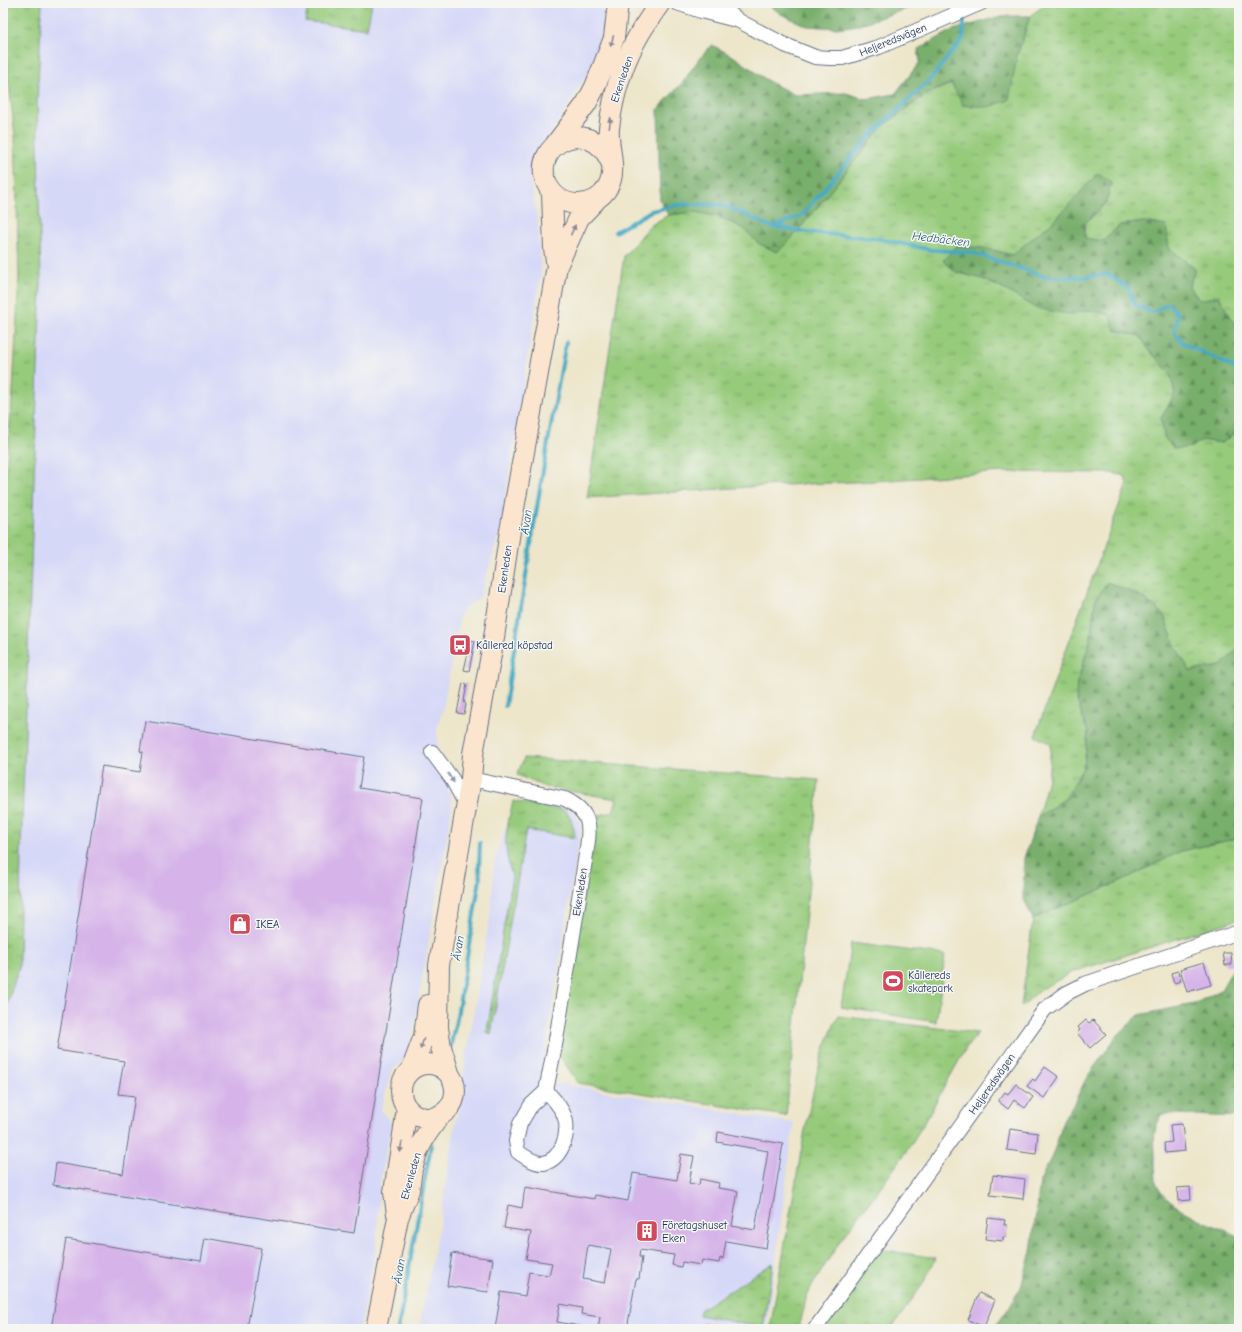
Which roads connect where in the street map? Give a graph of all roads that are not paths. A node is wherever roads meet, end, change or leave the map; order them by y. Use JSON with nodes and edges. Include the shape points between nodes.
{"nodes":[{"id":1,"x":618,"y":3,"type":"edge"},
{"id":2,"x":660,"y":3,"type":"edge"},
{"id":3,"x":677,"y":3,"type":"edge"},
{"id":4,"x":718,"y":3,"type":"edge"},
{"id":5,"x":981,"y":3,"type":"edge"},
{"id":6,"x":738,"y":21,"type":"junction"},
{"id":7,"x":554,"y":146,"type":"junction"},
{"id":8,"x":611,"y":162,"type":"junction"},
{"id":9,"x":552,"y":192,"type":"junction"},
{"id":10,"x":596,"y":200,"type":"junction"},
{"id":11,"x":557,"y":266,"type":"junction"},
{"id":12,"x":432,"y":752,"type":"dead end"},
{"id":13,"x":471,"y":779,"type":"junction"},
{"id":14,"x":466,"y":805,"type":"junction"},
{"id":15,"x":1239,"y":932,"type":"edge"},
{"id":16,"x":439,"y":965,"type":"junction"},
{"id":17,"x":412,"y":1068,"type":"junction"},
{"id":18,"x":449,"y":1073,"type":"junction"},
{"id":19,"x":546,"y":1091,"type":"junction"},
{"id":20,"x":406,"y":1109,"type":"junction"},
{"id":21,"x":440,"y":1115,"type":"junction"},
{"id":22,"x":398,"y":1218,"type":"junction"},
{"id":23,"x":376,"y":1329,"type":"edge"},
{"id":24,"x":815,"y":1329,"type":"edge"}],
"edges":[{"from":1,"to":7,"type":"street","name":"Ekenleden","one_way":true,"via":[[614,38],[595,86],[586,104]]},
{"from":8,"to":2,"type":"street","name":"Ekenleden","one_way":true,"via":[[609,130],[612,105],[624,66]]},
{"from":3,"to":6,"type":"street","name":"Heljeredsvägen"},
{"from":4,"to":6,"type":"street","name":"Heljeredsvägen"},
{"from":5,"to":6,"type":"street","name":"Heljeredsvägen","via":[[879,47],[842,58],[815,57],[802,53]]},
{"from":7,"to":8,"type":"street","via":[[572,137],[592,139],[607,153]]},
{"from":7,"to":9,"type":"street","via":[[548,155],[544,174]]},
{"from":8,"to":10,"type":"street","via":[[611,179],[605,191]]},
{"from":9,"to":10,"type":"street","via":[[559,199],[578,205]]},
{"from":9,"to":11,"type":"street","name":"Ekenleden"},
{"from":11,"to":10,"type":"street","name":"Ekenleden","one_way":true,"via":[[579,218]]},
{"from":11,"to":13,"type":"street","name":"Ekenleden","via":[[473,754]]},
{"from":12,"to":14,"type":"street","one_way":true,"via":[[452,779]]},
{"from":13,"to":14,"type":"street","name":"Ekenleden"},
{"from":13,"to":19,"type":"street","name":"Ekenleden","via":[[565,800],[581,809],[588,821],[589,835],[585,861]]},
{"from":14,"to":16,"type":"street","name":"Ekenleden"},
{"from":15,"to":24,"type":"street","name":"Heljeredsvägen","via":[[1085,984],[1045,1009]]},
{"from":16,"to":17,"type":"street","name":"Ekenleden","one_way":true,"via":[[430,991],[424,1036]]},
{"from":16,"to":18,"type":"street","name":"Ekenleden","via":[[438,1028]]},
{"from":17,"to":18,"type":"street","via":[[428,1063]]},
{"from":17,"to":20,"type":"street","name":"Ekenleden","via":[[401,1083],[401,1099]]},
{"from":18,"to":21,"type":"street","name":"Ekenleden","via":[[454,1084],[455,1096],[447,1111]]},
{"from":19,"to":19,"type":"street","via":[[525,1115],[516,1141],[518,1152],[526,1158],[544,1163],[560,1151],[566,1134],[566,1121],[561,1109]]},
{"from":20,"to":21,"type":"street","via":[[419,1117],[433,1118]]},
{"from":20,"to":22,"type":"street","name":"Ekenleden","one_way":true,"via":[[394,1192]]},
{"from":21,"to":22,"type":"street","name":"Ekenleden","via":[[418,1150]]},
{"from":22,"to":23,"type":"street","name":"Ekenleden"}]}
